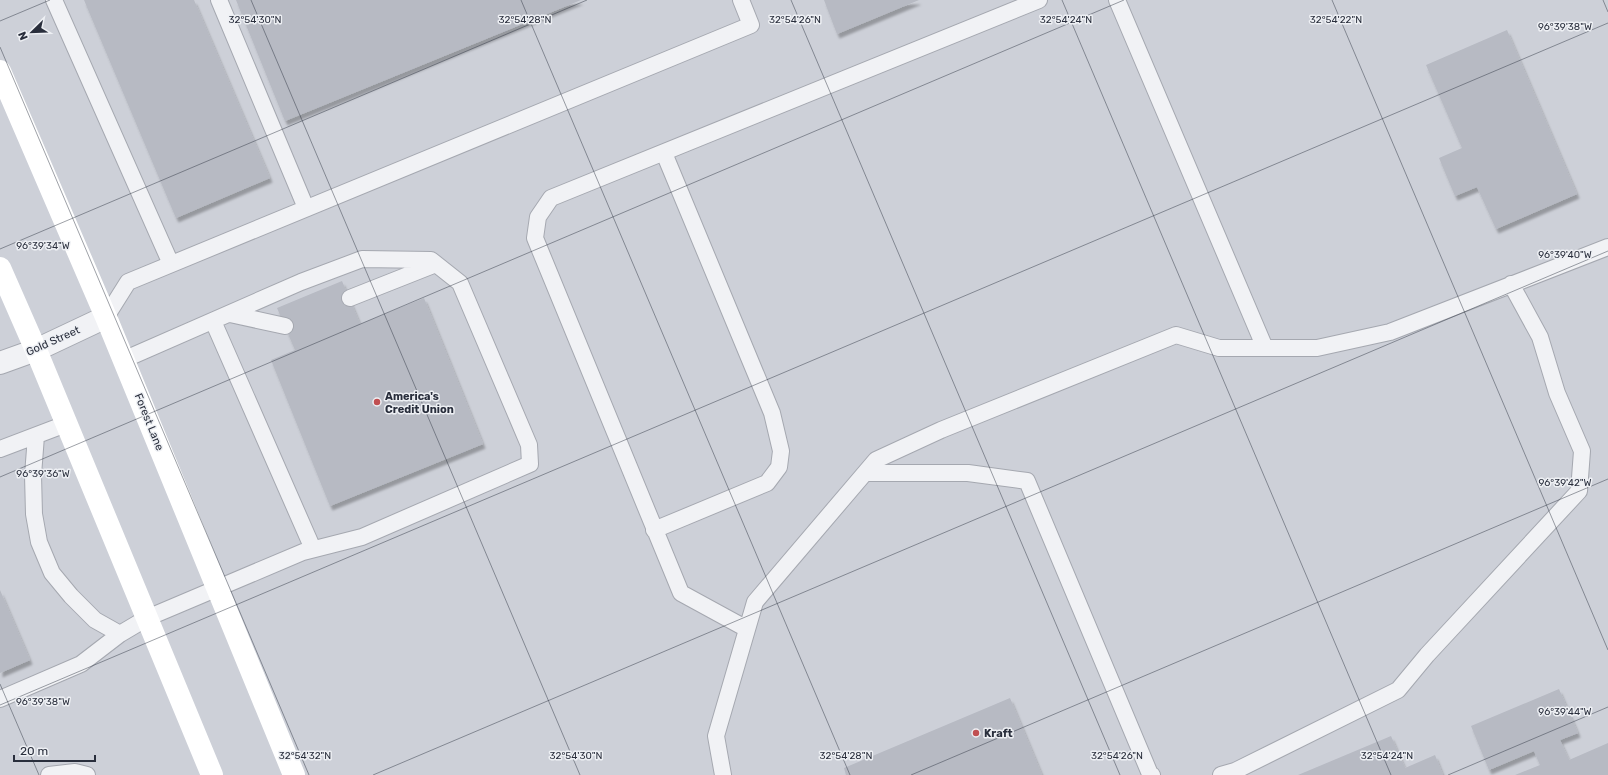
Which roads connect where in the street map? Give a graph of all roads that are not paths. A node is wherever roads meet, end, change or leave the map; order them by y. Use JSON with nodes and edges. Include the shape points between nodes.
{"nodes":[{"id":1,"x":54,"y":0,"type":"edge"},
{"id":2,"x":219,"y":0,"type":"edge"},
{"id":3,"x":741,"y":0,"type":"edge"},
{"id":4,"x":1038,"y":0,"type":"edge"},
{"id":5,"x":1117,"y":0,"type":"edge"},
{"id":6,"x":0,"y":71,"type":"edge"},
{"id":7,"x":664,"y":152,"type":"junction"},
{"id":8,"x":306,"y":208,"type":"junction"},
{"id":9,"x":1608,"y":247,"type":"edge"},
{"id":10,"x":171,"y":264,"type":"junction"},
{"id":11,"x":436,"y":264,"type":"junction"},
{"id":12,"x":0,"y":268,"type":"edge"},
{"id":13,"x":1511,"y":284,"type":"junction"},
{"id":14,"x":350,"y":298,"type":"dead end"},
{"id":15,"x":230,"y":314,"type":"junction"},
{"id":16,"x":106,"y":317,"type":"junction"},
{"id":17,"x":213,"y":321,"type":"junction"},
{"id":18,"x":285,"y":326,"type":"dead end"},
{"id":19,"x":1265,"y":348,"type":"junction"},
{"id":20,"x":36,"y":350,"type":"junction"},
{"id":21,"x":123,"y":360,"type":"junction"},
{"id":22,"x":0,"y":364,"type":"edge"},
{"id":23,"x":66,"y":424,"type":"junction"},
{"id":24,"x":36,"y":436,"type":"junction"},
{"id":25,"x":0,"y":449,"type":"edge"},
{"id":26,"x":865,"y":473,"type":"junction"},
{"id":27,"x":654,"y":530,"type":"junction"},
{"id":28,"x":313,"y":550,"type":"junction"},
{"id":29,"x":217,"y":588,"type":"junction"},
{"id":30,"x":147,"y":618,"type":"junction"},
{"id":31,"x":747,"y":629,"type":"junction"},
{"id":32,"x":120,"y":634,"type":"junction"},
{"id":33,"x":0,"y":699,"type":"edge"},
{"id":34,"x":49,"y":775,"type":"edge"},
{"id":35,"x":87,"y":775,"type":"edge"},
{"id":36,"x":212,"y":775,"type":"edge"},
{"id":37,"x":294,"y":775,"type":"edge"},
{"id":38,"x":723,"y":775,"type":"edge"},
{"id":39,"x":1152,"y":775,"type":"edge"},
{"id":40,"x":1221,"y":775,"type":"edge"}],
"edges":[{"from":1,"to":10,"type":"lane"},
{"from":2,"to":8,"type":"lane"},
{"from":3,"to":8,"type":"lane","via":[[751,24]]},
{"from":4,"to":7,"type":"lane"},
{"from":5,"to":19,"type":"lane"},
{"from":6,"to":16,"type":"main road","name":"Forest Lane"},
{"from":7,"to":27,"type":"lane","via":[[772,414],[781,451],[779,467],[767,483]]},
{"from":7,"to":27,"type":"lane","via":[[551,198],[538,217],[535,238]]},
{"from":8,"to":10,"type":"lane"},
{"from":9,"to":13,"type":"lane"},
{"from":10,"to":16,"type":"lane","via":[[128,282]]},
{"from":11,"to":14,"type":"lane"},
{"from":11,"to":15,"type":"lane","via":[[431,260],[362,259],[301,282]]},
{"from":11,"to":28,"type":"lane","via":[[460,282],[529,445],[530,464],[362,537]]},
{"from":12,"to":20,"type":"main road"},
{"from":13,"to":19,"type":"lane","via":[[1390,332],[1317,348]]},
{"from":13,"to":40,"type":"lane","via":[[1540,337],[1557,393],[1582,451],[1579,491],[1427,655],[1398,690],[1235,771]]},
{"from":15,"to":17,"type":"lane"},
{"from":15,"to":18,"type":"lane"},
{"from":16,"to":20,"type":"street","name":"Gold Street"},
{"from":16,"to":21,"type":"main road","name":"Forest Lane"},
{"from":17,"to":21,"type":"lane"},
{"from":17,"to":28,"type":"lane"},
{"from":19,"to":26,"type":"lane","via":[[1218,348],[1176,335],[941,430],[876,460]]},
{"from":20,"to":22,"type":"street","name":"Gold Street"},
{"from":20,"to":23,"type":"main road"},
{"from":21,"to":29,"type":"main road","name":"Forest Lane"},
{"from":23,"to":24,"type":"lane"},
{"from":23,"to":30,"type":"main road"},
{"from":24,"to":25,"type":"lane"},
{"from":24,"to":32,"type":"lane","via":[[34,514],[39,542],[52,572],[71,596],[95,620]]},
{"from":26,"to":31,"type":"lane","via":[[755,602]]},
{"from":26,"to":39,"type":"lane","via":[[968,473],[1027,481]]},
{"from":27,"to":31,"type":"lane","via":[[681,593]]},
{"from":28,"to":29,"type":"lane"},
{"from":29,"to":30,"type":"lane"},
{"from":29,"to":37,"type":"main road","name":"Forest Lane"},
{"from":30,"to":32,"type":"lane"},
{"from":30,"to":36,"type":"main road"},
{"from":31,"to":38,"type":"lane","via":[[716,736]]},
{"from":32,"to":33,"type":"lane","via":[[81,664]]},
{"from":34,"to":35,"type":"lane","via":[[74,772]]}]}
